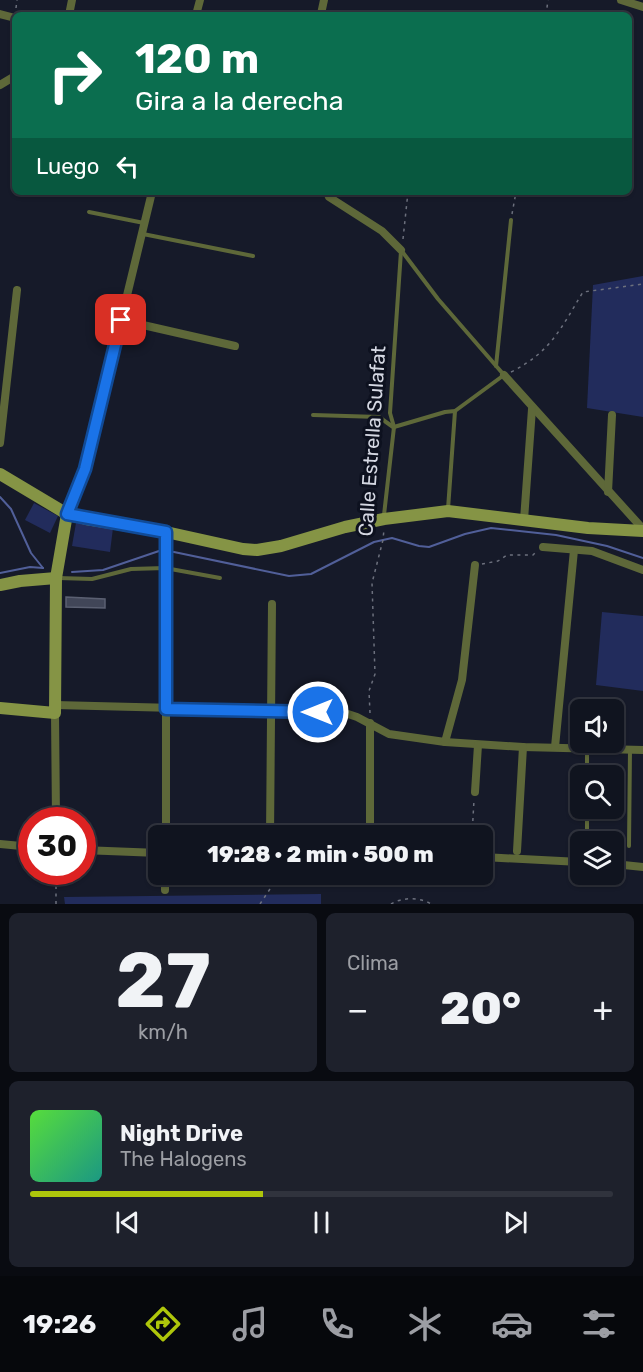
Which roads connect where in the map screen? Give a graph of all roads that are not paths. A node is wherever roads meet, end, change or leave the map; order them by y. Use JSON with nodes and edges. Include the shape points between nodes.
{"nodes":[{"id":1,"x":621,"y":0,"type":"edge"},
{"id":2,"x":643,"y":7,"type":"edge"},
{"id":3,"x":151,"y":195,"type":"edge"},
{"id":4,"x":328,"y":195,"type":"edge"},
{"id":5,"x":89,"y":212,"type":"dead end"},
{"id":6,"x":511,"y":220,"type":"road end"},
{"id":7,"x":144,"y":224,"type":"junction"},
{"id":8,"x":142,"y":234,"type":"junction"},
{"id":9,"x":401,"y":250,"type":"junction"},
{"id":10,"x":253,"y":256,"type":"dead end"},
{"id":11,"x":17,"y":290,"type":"dead end"},
{"id":12,"x":121,"y":320,"type":"junction"},
{"id":13,"x":235,"y":346,"type":"dead end"},
{"id":14,"x":496,"y":366,"type":"junction"},
{"id":15,"x":504,"y":375,"type":"junction"},
{"id":16,"x":532,"y":408,"type":"junction"},
{"id":17,"x":455,"y":411,"type":"junction"},
{"id":18,"x":314,"y":415,"type":"dead end"},
{"id":19,"x":612,"y":415,"type":"dead end"},
{"id":20,"x":394,"y":427,"type":"junction"},
{"id":21,"x":0,"y":443,"type":"edge"},
{"id":22,"x":0,"y":474,"type":"edge"},
{"id":23,"x":608,"y":492,"type":"junction"},
{"id":24,"x":448,"y":511,"type":"junction"},
{"id":25,"x":67,"y":514,"type":"junction"},
{"id":26,"x":384,"y":519,"type":"junction"},
{"id":27,"x":524,"y":520,"type":"junction"},
{"id":28,"x":643,"y":530,"type":"edge"},
{"id":29,"x":166,"y":538,"type":"junction"},
{"id":30,"x":543,"y":547,"type":"road end"},
{"id":31,"x":574,"y":550,"type":"junction"},
{"id":32,"x":475,"y":565,"type":"road end"},
{"id":33,"x":165,"y":568,"type":"junction"},
{"id":34,"x":643,"y":570,"type":"edge"},
{"id":35,"x":56,"y":578,"type":"junction"},
{"id":36,"x":220,"y":578,"type":"dead end"},
{"id":37,"x":0,"y":585,"type":"edge"},
{"id":38,"x":272,"y":604,"type":"dead end"},
{"id":39,"x":0,"y":708,"type":"edge"},
{"id":40,"x":55,"y":709,"type":"junction"},
{"id":41,"x":166,"y":709,"type":"junction"},
{"id":42,"x":271,"y":712,"type":"junction"},
{"id":43,"x":370,"y":723,"type":"junction"},
{"id":44,"x":445,"y":742,"type":"junction"},
{"id":45,"x":478,"y":745,"type":"junction"},
{"id":46,"x":523,"y":747,"type":"junction"},
{"id":47,"x":555,"y":747,"type":"junction"},
{"id":48,"x":570,"y":747,"type":"edge"},
{"id":49,"x":624,"y":749,"type":"edge"},
{"id":50,"x":630,"y":749,"type":"junction"},
{"id":51,"x":643,"y":750,"type":"edge"},
{"id":52,"x":475,"y":792,"type":"road end"},
{"id":53,"x":56,"y":807,"type":"edge"},
{"id":54,"x":166,"y":825,"type":"edge"},
{"id":55,"x":270,"y":825,"type":"edge"},
{"id":56,"x":370,"y":825,"type":"edge"},
{"id":57,"x":0,"y":844,"type":"edge"},
{"id":58,"x":18,"y":846,"type":"edge"},
{"id":59,"x":629,"y":846,"type":"dead end"},
{"id":60,"x":517,"y":850,"type":"dead end"},
{"id":61,"x":96,"y":851,"type":"edge"},
{"id":62,"x":148,"y":853,"type":"edge"},
{"id":63,"x":493,"y":858,"type":"edge"},
{"id":64,"x":570,"y":861,"type":"edge"},
{"id":65,"x":624,"y":865,"type":"edge"},
{"id":66,"x":643,"y":867,"type":"edge"},
{"id":67,"x":165,"y":885,"type":"edge"},
{"id":68,"x":165,"y":890,"type":"dead end"}],
"edges":[{"from":1,"to":2,"type":"street"},
{"from":3,"to":7,"type":"street"},
{"from":4,"to":9,"type":"street","via":[[382,231]]},
{"from":5,"to":7,"type":"lane"},
{"from":6,"to":14,"type":"lane"},
{"from":7,"to":8,"type":"street"},
{"from":8,"to":10,"type":"lane"},
{"from":8,"to":12,"type":"street"},
{"from":9,"to":14,"type":"lane"},
{"from":9,"to":20,"type":"lane","name":"Calle Estrella Sulafat","via":[[390,413]]},
{"from":11,"to":21,"type":"street"},
{"from":12,"to":13,"type":"street"},
{"from":12,"to":25,"type":"street","via":[[85,469]]},
{"from":14,"to":15,"type":"lane"},
{"from":15,"to":16,"type":"street"},
{"from":15,"to":17,"type":"lane"},
{"from":16,"to":23,"type":"street"},
{"from":16,"to":27,"type":"street"},
{"from":17,"to":20,"type":"lane"},
{"from":17,"to":24,"type":"lane"},
{"from":18,"to":20,"type":"lane","via":[[379,417]]},
{"from":19,"to":23,"type":"street"},
{"from":20,"to":26,"type":"lane","name":"Calle Estrella Sulafat"},
{"from":22,"to":25,"type":"main road"},
{"from":23,"to":28,"type":"street"},
{"from":24,"to":26,"type":"main road"},
{"from":24,"to":27,"type":"main road"},
{"from":25,"to":29,"type":"main road"},
{"from":25,"to":35,"type":"main road"},
{"from":26,"to":29,"type":"main road","via":[[257,550]]},
{"from":27,"to":28,"type":"main road"},
{"from":29,"to":33,"type":"street"},
{"from":30,"to":31,"type":"street"},
{"from":31,"to":34,"type":"street","via":[[592,551]]},
{"from":31,"to":47,"type":"street"},
{"from":32,"to":44,"type":"street","via":[[462,680]]},
{"from":33,"to":35,"type":"lane","via":[[131,569],[92,579]]},
{"from":33,"to":36,"type":"lane"},
{"from":33,"to":41,"type":"street"},
{"from":35,"to":37,"type":"main road"},
{"from":35,"to":40,"type":"main road"},
{"from":38,"to":42,"type":"street"},
{"from":39,"to":40,"type":"main road"},
{"from":40,"to":41,"type":"street"},
{"from":40,"to":53,"type":"street"},
{"from":41,"to":42,"type":"street"},
{"from":41,"to":54,"type":"street"},
{"from":42,"to":43,"type":"street","via":[[342,712]]},
{"from":42,"to":55,"type":"street"},
{"from":43,"to":44,"type":"street","via":[[389,734]]},
{"from":43,"to":56,"type":"street"},
{"from":44,"to":45,"type":"street"},
{"from":45,"to":46,"type":"street"},
{"from":45,"to":52,"type":"street"},
{"from":46,"to":47,"type":"street"},
{"from":46,"to":60,"type":"street"},
{"from":47,"to":48,"type":"street"},
{"from":49,"to":50,"type":"street"},
{"from":50,"to":51,"type":"street"},
{"from":50,"to":59,"type":"lane"},
{"from":57,"to":58,"type":"street"},
{"from":61,"to":62,"type":"street"},
{"from":63,"to":64,"type":"street"},
{"from":65,"to":66,"type":"street"},
{"from":67,"to":68,"type":"street"}]}
